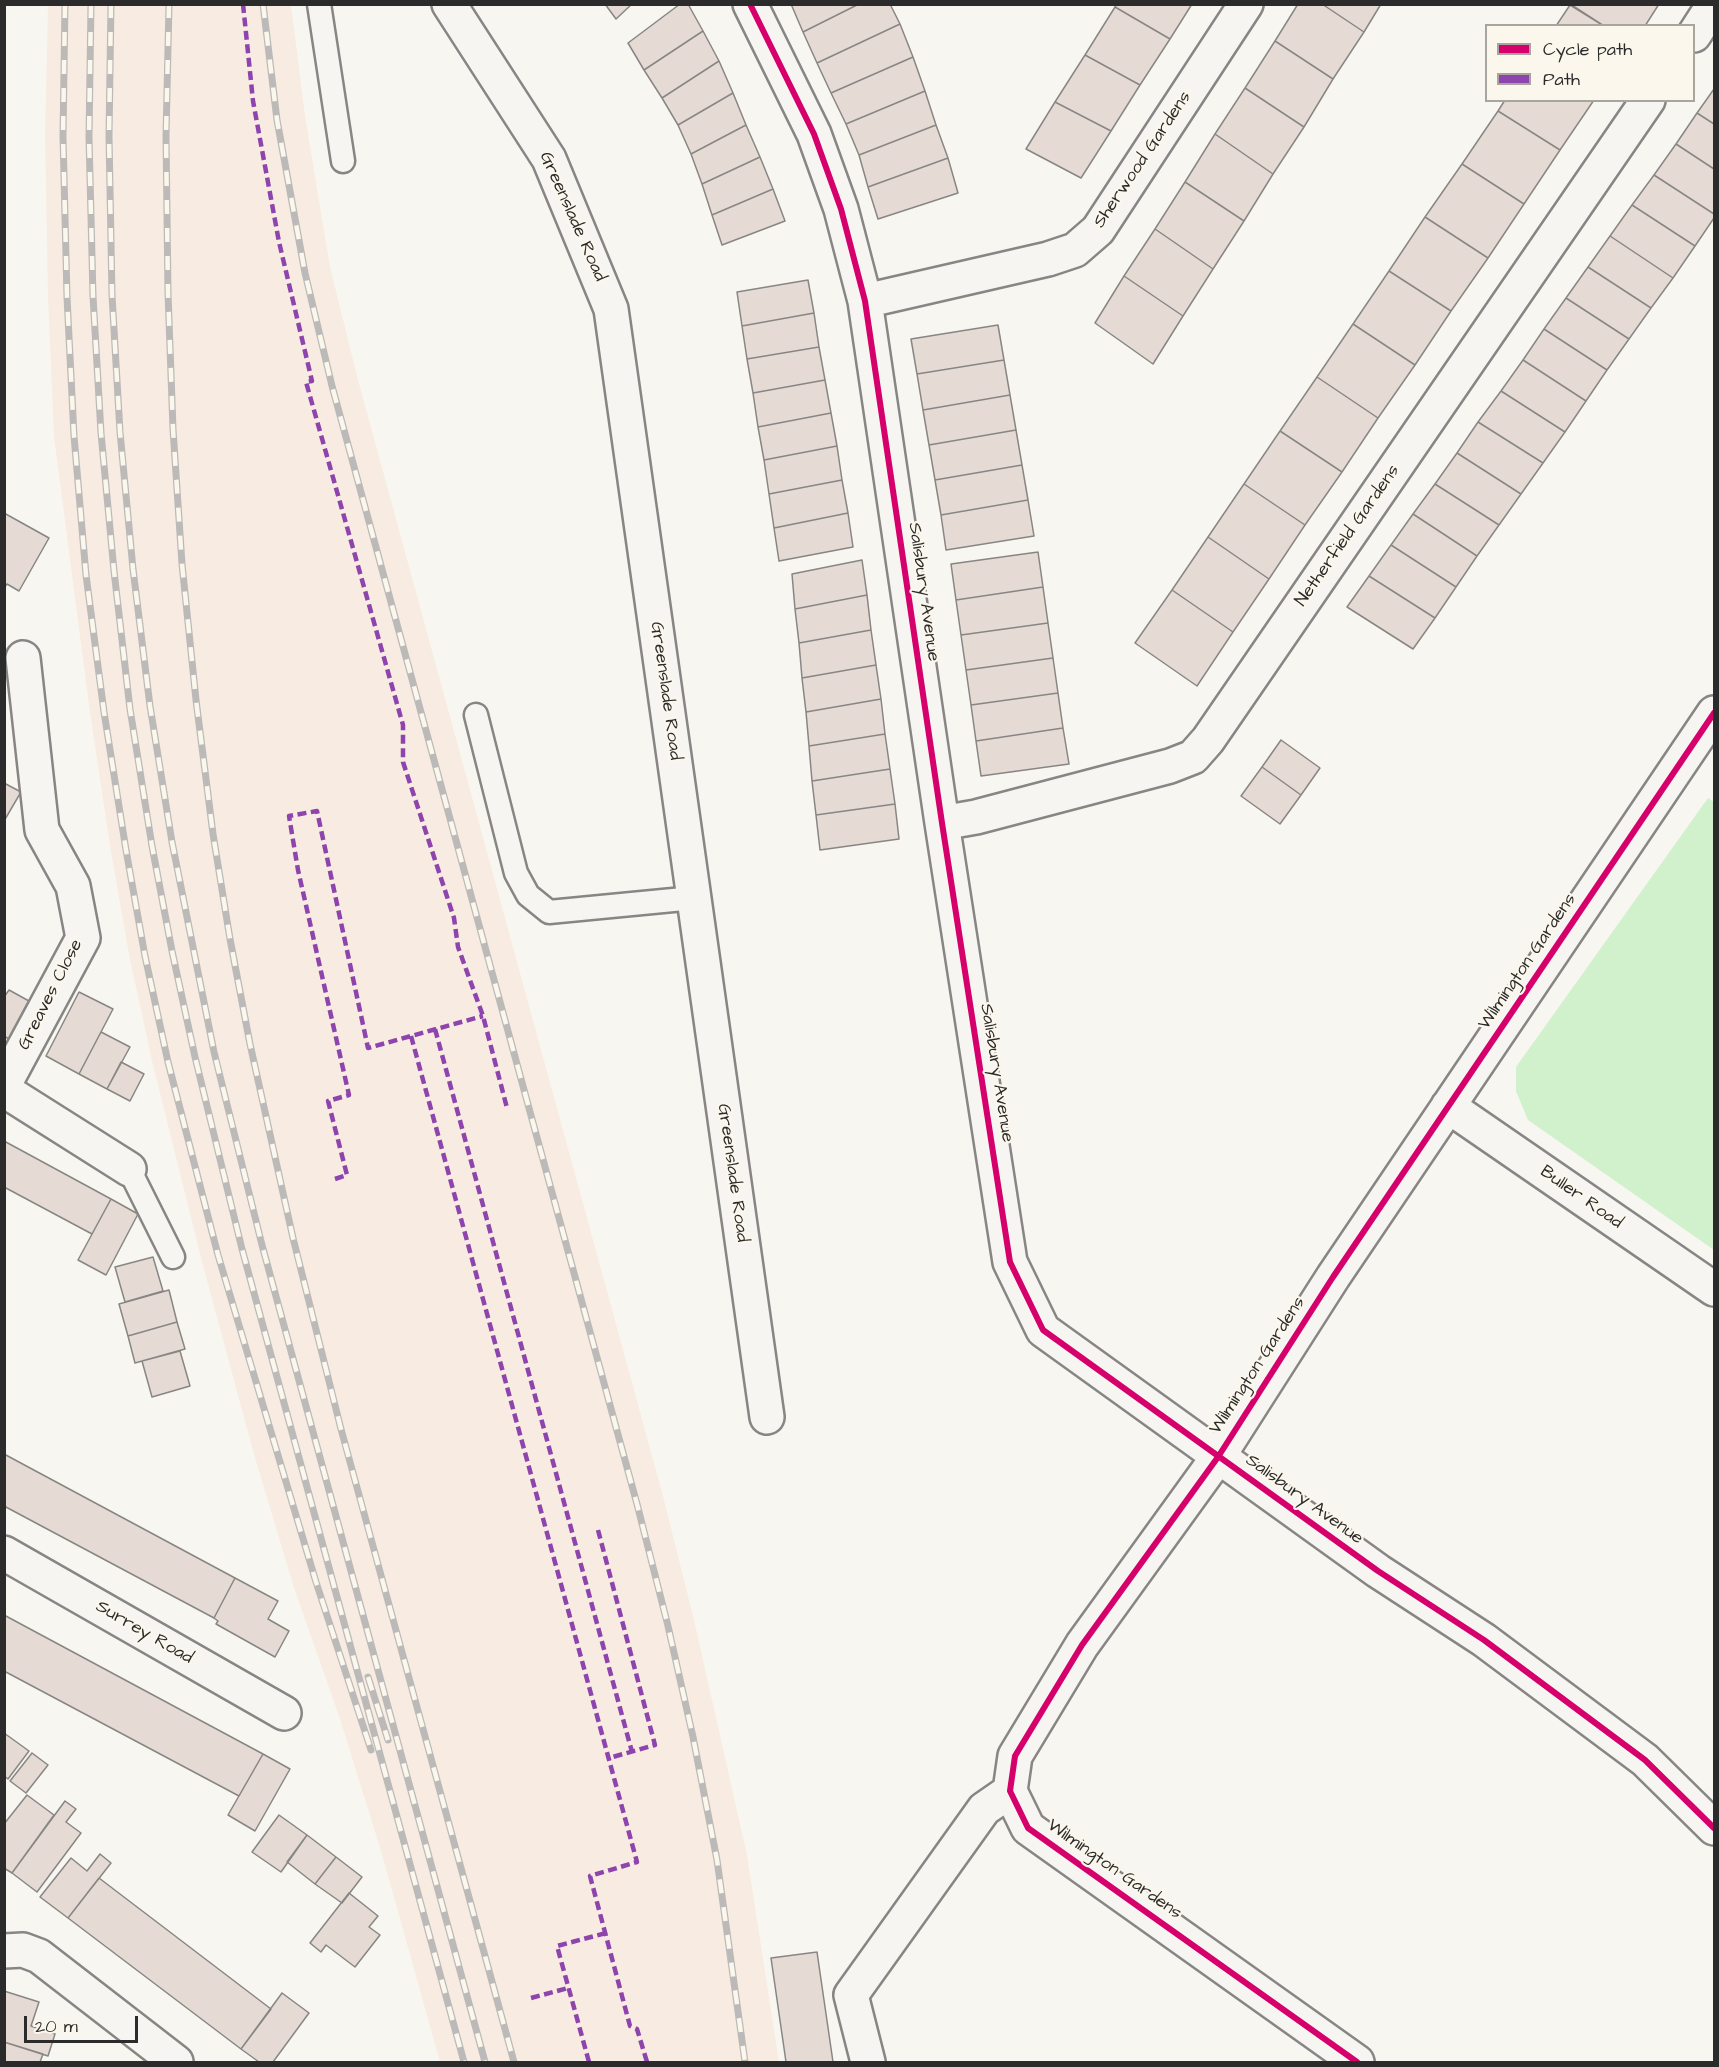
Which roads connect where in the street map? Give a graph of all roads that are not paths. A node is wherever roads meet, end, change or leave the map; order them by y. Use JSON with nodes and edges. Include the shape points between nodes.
{"nodes":[{"id":1,"x":319,"y":4,"type":"edge"},
{"id":2,"x":449,"y":4,"type":"edge"},
{"id":3,"x":750,"y":4,"type":"edge"},
{"id":4,"x":1246,"y":4,"type":"edge"},
{"id":5,"x":1714,"y":4,"type":"edge"},
{"id":6,"x":1695,"y":33,"type":"edge"},
{"id":7,"x":1647,"y":102,"type":"edge"},
{"id":8,"x":344,"y":161,"type":"dead end"},
{"id":9,"x":865,"y":301,"type":"junction"},
{"id":10,"x":23,"y":658,"type":"dead end"},
{"id":11,"x":1714,"y":713,"type":"edge"},
{"id":12,"x":476,"y":715,"type":"dead end"},
{"id":13,"x":942,"y":823,"type":"junction"},
{"id":14,"x":694,"y":898,"type":"junction"},
{"id":15,"x":4,"y":1085,"type":"edge"},
{"id":16,"x":4,"y":1090,"type":"edge"},
{"id":17,"x":1448,"y":1106,"type":"junction"},
{"id":18,"x":129,"y":1169,"type":"joint"},
{"id":19,"x":173,"y":1257,"type":"dead end"},
{"id":20,"x":1714,"y":1289,"type":"edge"},
{"id":21,"x":767,"y":1416,"type":"dead end"},
{"id":22,"x":1218,"y":1457,"type":"junction"},
{"id":23,"x":4,"y":1553,"type":"edge"},
{"id":24,"x":284,"y":1713,"type":"dead end"},
{"id":25,"x":1010,"y":1791,"type":"junction"},
{"id":26,"x":1714,"y":1828,"type":"edge"},
{"id":27,"x":4,"y":1951,"type":"edge"},
{"id":28,"x":176,"y":2062,"type":"edge"},
{"id":29,"x":868,"y":2062,"type":"edge"},
{"id":30,"x":1357,"y":2062,"type":"edge"}],
"edges":[{"from":1,"to":8,"type":"lane"},
{"from":2,"to":14,"type":"street","name":"Greenslade Road","via":[[549,159],[611,309]]},
{"from":3,"to":9,"type":"street","name":"Salisbury Avenue","via":[[814,134],[841,209]]},
{"from":4,"to":9,"type":"street","name":"Sherwood Gardens","via":[[1098,230],[1075,250]]},
{"from":5,"to":6,"type":"street"},
{"from":7,"to":13,"type":"street","name":"Netherfield Gardens","via":[[1193,757],[976,818]]},
{"from":9,"to":13,"type":"street","name":"Salisbury Avenue"},
{"from":10,"to":15,"type":"street","name":"Greaves Close","via":[[42,830],[73,886],[83,938]]},
{"from":11,"to":17,"type":"street","name":"Wilmington Gardens"},
{"from":12,"to":14,"type":"lane","via":[[516,873],[528,895],[549,912]]},
{"from":13,"to":22,"type":"street","name":"Salisbury Avenue","via":[[1010,1262],[1043,1330]]},
{"from":14,"to":21,"type":"street","name":"Greenslade Road"},
{"from":16,"to":18,"type":"street"},
{"from":17,"to":20,"type":"street","name":"Buller Road"},
{"from":17,"to":22,"type":"street","name":"Wilmington Gardens"},
{"from":18,"to":19,"type":"lane"},
{"from":22,"to":25,"type":"street","name":"Wilmington Gardens","via":[[1082,1645],[1015,1756]]},
{"from":22,"to":26,"type":"street","name":"Salisbury Avenue","via":[[1378,1571],[1484,1640],[1645,1760]]},
{"from":23,"to":24,"type":"street","name":"Surrey Road"},
{"from":25,"to":29,"type":"street","via":[[984,1809],[850,1995]]},
{"from":25,"to":30,"type":"street","name":"Wilmington Gardens","via":[[1028,1828]]},
{"from":27,"to":28,"type":"street","via":[[23,1950],[39,1956]]}]}
